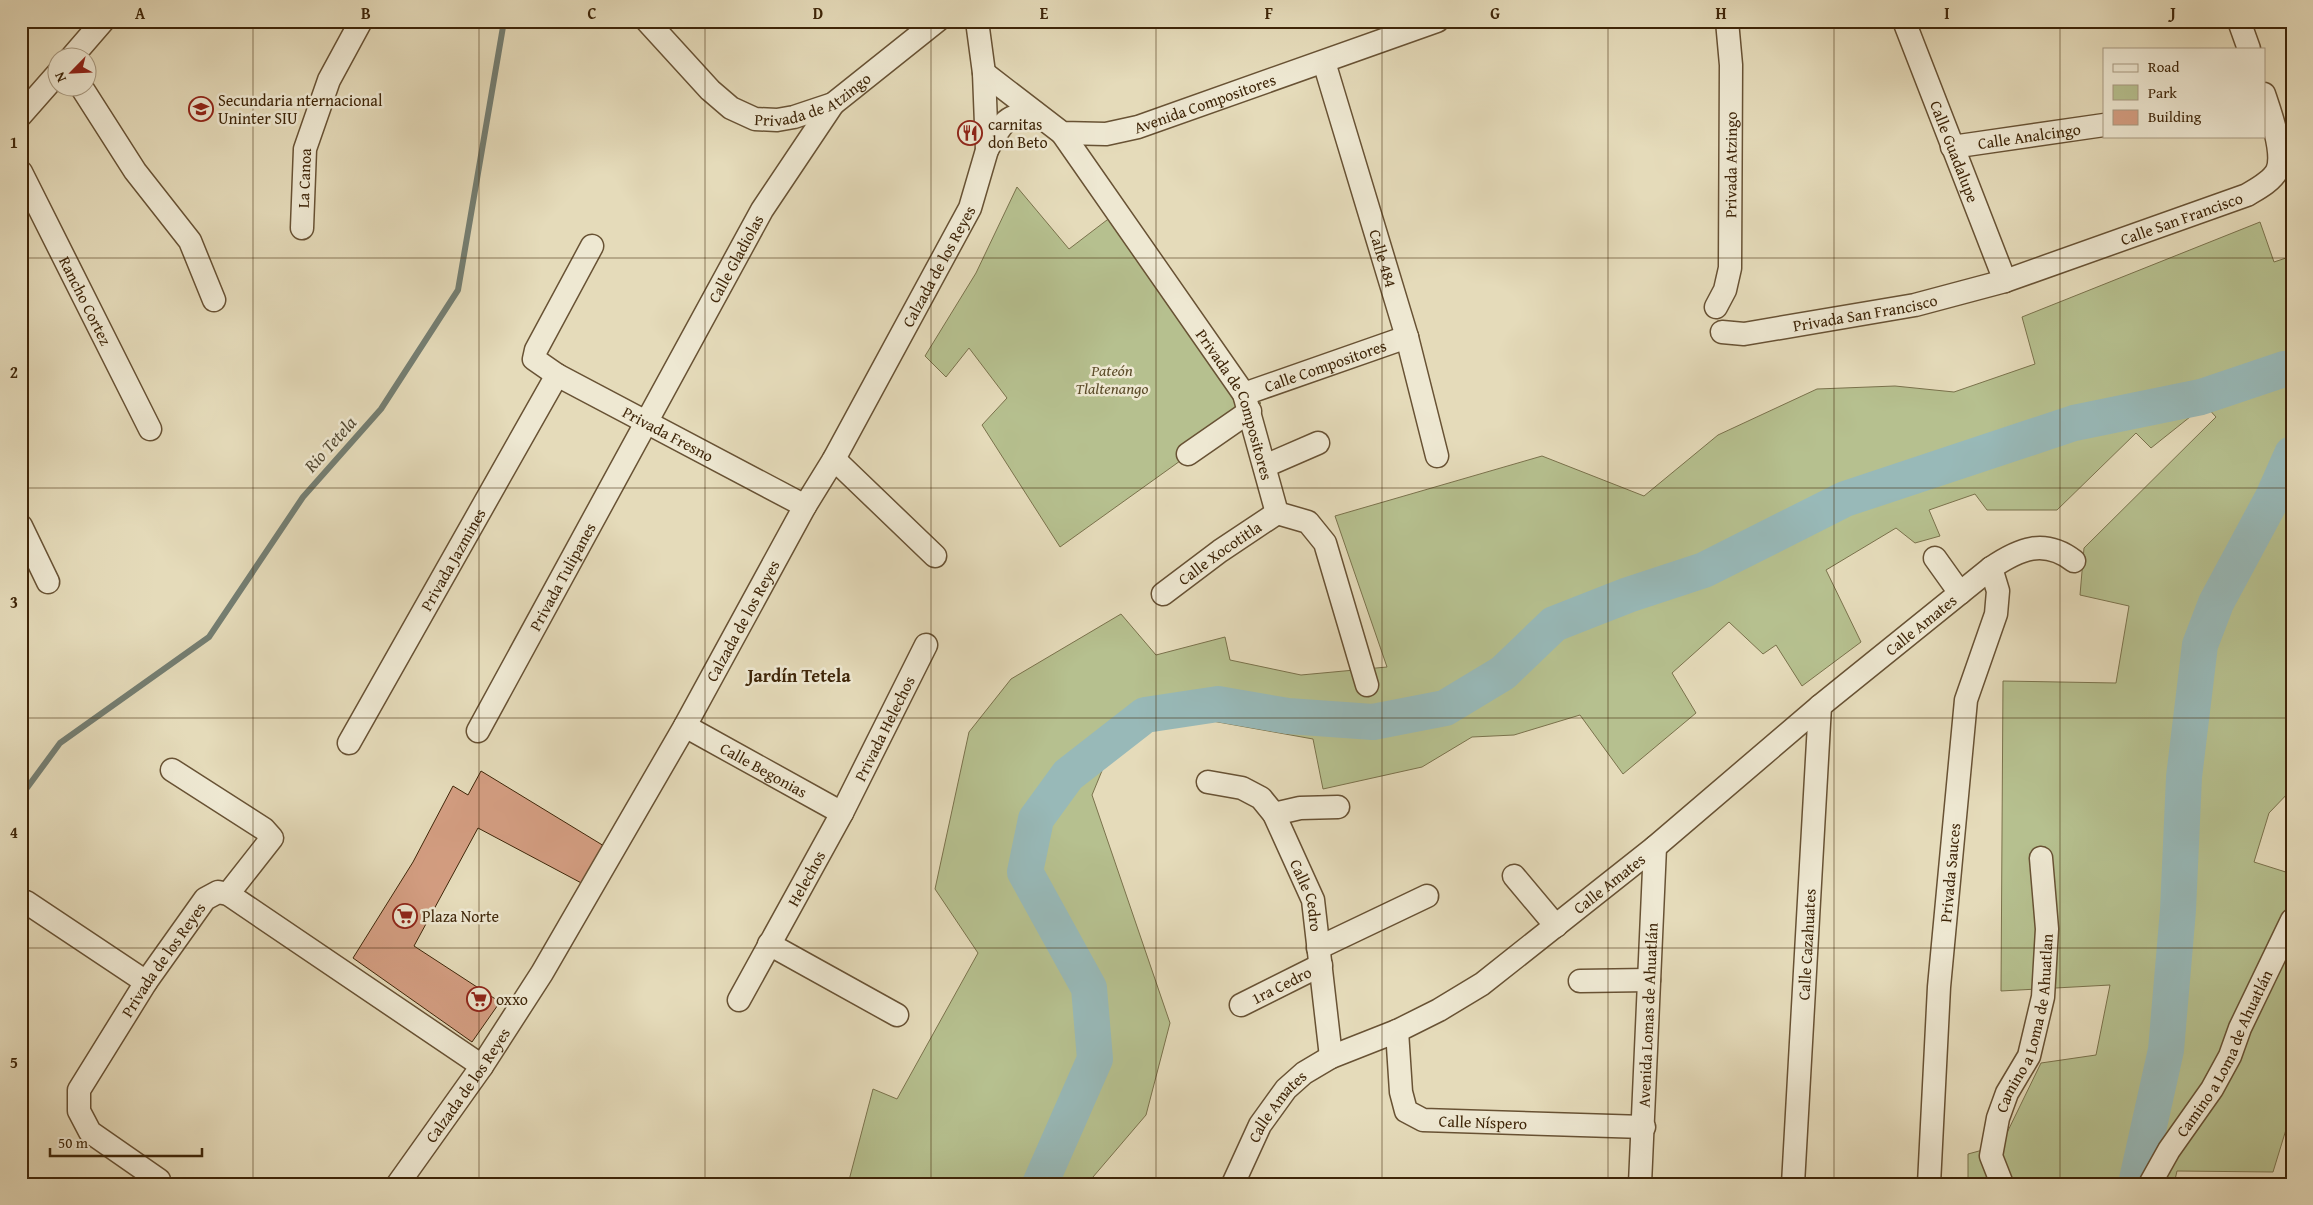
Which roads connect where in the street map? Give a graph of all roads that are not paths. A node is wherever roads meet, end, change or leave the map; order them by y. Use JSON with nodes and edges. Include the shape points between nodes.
{"nodes":[{"id":1,"x":103,"y":21,"type":"edge"},
{"id":2,"x":361,"y":21,"type":"edge"},
{"id":3,"x":647,"y":21,"type":"edge"},
{"id":4,"x":937,"y":21,"type":"edge"},
{"id":5,"x":977,"y":21,"type":"edge"},
{"id":6,"x":1437,"y":21,"type":"edge"},
{"id":7,"x":1727,"y":21,"type":"edge"},
{"id":8,"x":1904,"y":21,"type":"edge"},
{"id":9,"x":2239,"y":21,"type":"edge"},
{"id":10,"x":80,"y":48,"type":"edge"},
{"id":11,"x":2249,"y":48,"type":"edge"},
{"id":12,"x":1324,"y":62,"type":"junction"},
{"id":13,"x":984,"y":73,"type":"junction"},
{"id":14,"x":48,"y":84,"type":"edge"},
{"id":15,"x":88,"y":98,"type":"edge"},
{"id":16,"x":2266,"y":102,"type":"edge"},
{"id":17,"x":833,"y":104,"type":"junction"},
{"id":18,"x":1034,"y":112,"type":"junction"},
{"id":19,"x":21,"y":115,"type":"edge"},
{"id":20,"x":2103,"y":125,"type":"edge"},
{"id":21,"x":1062,"y":133,"type":"junction"},
{"id":22,"x":1952,"y":147,"type":"junction"},
{"id":23,"x":987,"y":150,"type":"junction"},
{"id":24,"x":21,"y":172,"type":"edge"},
{"id":25,"x":302,"y":228,"type":"dead end"},
{"id":26,"x":592,"y":246,"type":"dead end"},
{"id":27,"x":2005,"y":281,"type":"junction"},
{"id":28,"x":214,"y":300,"type":"dead end"},
{"id":29,"x":1716,"y":307,"type":"dead end"},
{"id":30,"x":1722,"y":332,"type":"dead end"},
{"id":31,"x":1408,"y":337,"type":"junction"},
{"id":32,"x":557,"y":375,"type":"junction"},
{"id":33,"x":1247,"y":402,"type":"junction"},
{"id":34,"x":648,"y":421,"type":"junction"},
{"id":35,"x":150,"y":429,"type":"dead end"},
{"id":36,"x":1318,"y":443,"type":"dead end"},
{"id":37,"x":1188,"y":454,"type":"dead end"},
{"id":38,"x":1437,"y":456,"type":"dead end"},
{"id":39,"x":834,"y":459,"type":"junction"},
{"id":40,"x":1265,"y":466,"type":"junction"},
{"id":41,"x":805,"y":506,"type":"junction"},
{"id":42,"x":1277,"y":513,"type":"junction"},
{"id":43,"x":21,"y":526,"type":"edge"},
{"id":44,"x":934,"y":556,"type":"dead end"},
{"id":45,"x":1935,"y":558,"type":"dead end"},
{"id":46,"x":2074,"y":561,"type":"dead end"},
{"id":47,"x":1991,"y":568,"type":"junction"},
{"id":48,"x":48,"y":582,"type":"dead end"},
{"id":49,"x":1960,"y":593,"type":"junction"},
{"id":50,"x":1163,"y":594,"type":"dead end"},
{"id":51,"x":926,"y":645,"type":"dead end"},
{"id":52,"x":1367,"y":684,"type":"dead end"},
{"id":53,"x":1820,"y":706,"type":"junction"},
{"id":54,"x":685,"y":726,"type":"junction"},
{"id":55,"x":478,"y":731,"type":"dead end"},
{"id":56,"x":349,"y":743,"type":"dead end"},
{"id":57,"x":172,"y":770,"type":"dead end"},
{"id":58,"x":1208,"y":782,"type":"dead end"},
{"id":59,"x":1338,"y":806,"type":"dead end"},
{"id":60,"x":842,"y":813,"type":"junction"},
{"id":61,"x":1274,"y":814,"type":"junction"},
{"id":62,"x":1656,"y":847,"type":"junction"},
{"id":63,"x":2041,"y":858,"type":"dead end"},
{"id":64,"x":1514,"y":876,"type":"dead end"},
{"id":65,"x":228,"y":894,"type":"junction"},
{"id":66,"x":1427,"y":896,"type":"dead end"},
{"id":67,"x":26,"y":902,"type":"dead end"},
{"id":68,"x":2292,"y":920,"type":"edge"},
{"id":69,"x":1556,"y":926,"type":"junction"},
{"id":70,"x":769,"y":944,"type":"junction"},
{"id":71,"x":1320,"y":957,"type":"junction"},
{"id":72,"x":1649,"y":980,"type":"junction"},
{"id":73,"x":1580,"y":981,"type":"dead end"},
{"id":74,"x":146,"y":982,"type":"junction"},
{"id":75,"x":739,"y":1000,"type":"dead end"},
{"id":76,"x":1241,"y":1005,"type":"dead end"},
{"id":77,"x":897,"y":1016,"type":"dead end"},
{"id":78,"x":1397,"y":1031,"type":"junction"},
{"id":79,"x":1331,"y":1057,"type":"junction"},
{"id":80,"x":482,"y":1066,"type":"junction"},
{"id":81,"x":1644,"y":1127,"type":"junction"},
{"id":82,"x":159,"y":1180,"type":"dead end"},
{"id":83,"x":398,"y":1184,"type":"edge"},
{"id":84,"x":1233,"y":1184,"type":"edge"},
{"id":85,"x":1640,"y":1184,"type":"edge"},
{"id":86,"x":1793,"y":1184,"type":"edge"},
{"id":87,"x":1929,"y":1184,"type":"edge"},
{"id":88,"x":2002,"y":1184,"type":"edge"},
{"id":89,"x":2150,"y":1184,"type":"edge"}],
"edges":[{"from":1,"to":10,"type":"street"},
{"from":2,"to":25,"type":"street","name":"La Canoa","via":[[329,80],[305,149]]},
{"from":3,"to":17,"type":"street","name":"Privada de Atzingo","via":[[730,108],[755,119],[777,120]]},
{"from":4,"to":17,"type":"street","name":"Privada de Atzingo"},
{"from":5,"to":13,"type":"street","name":"Calzada de los Reyes"},
{"from":6,"to":12,"type":"street","name":"Avenida Compositores"},
{"from":7,"to":29,"type":"street","name":"Privada Atzingo","via":[[1730,268],[1725,290]]},
{"from":8,"to":22,"type":"street","name":"Calle Guadalupe"},
{"from":9,"to":11,"type":"street"},
{"from":12,"to":21,"type":"street","name":"Avenida Compositores","via":[[1138,127],[1106,134]]},
{"from":12,"to":31,"type":"street","name":"Calle 484"},
{"from":13,"to":18,"type":"street"},
{"from":13,"to":23,"type":"street","name":"Calzada de los Reyes"},
{"from":14,"to":19,"type":"street"},
{"from":15,"to":28,"type":"street","via":[[135,171],[190,241]]},
{"from":16,"to":27,"type":"street","name":"Calle San Francisco","via":[[2279,155],[2277,170],[2264,184],[2247,195]]},
{"from":17,"to":34,"type":"street","name":"Calle Gladiolas","via":[[762,210]]},
{"from":18,"to":21,"type":"street"},
{"from":18,"to":23,"type":"street","via":[[1019,113],[1001,124]]},
{"from":20,"to":22,"type":"street","name":"Calle Analcingo"},
{"from":21,"to":33,"type":"street","name":"Privada de Compositores"},
{"from":22,"to":27,"type":"street","name":"Calle Guadalupe"},
{"from":23,"to":39,"type":"street","name":"Calzada de los Reyes","via":[[970,208]]},
{"from":24,"to":35,"type":"street","name":"Rancho Cortez"},
{"from":26,"to":32,"type":"street","name":"Privada Fresno","via":[[536,350],[534,359]]},
{"from":27,"to":30,"type":"street","name":"Privada San Francisco","via":[[1915,305],[1744,334]]},
{"from":31,"to":33,"type":"street","name":"Calle Compositores"},
{"from":31,"to":38,"type":"street","name":"Calle 484"},
{"from":32,"to":34,"type":"street","name":"Privada Fresno"},
{"from":32,"to":56,"type":"street","name":"Privada Jazmines"},
{"from":33,"to":37,"type":"street","name":"Calle Compositores"},
{"from":33,"to":40,"type":"street","name":"Privada de Compositores"},
{"from":34,"to":41,"type":"street","name":"Privada Fresno"},
{"from":34,"to":55,"type":"street","name":"Privada Tulipanes"},
{"from":36,"to":40,"type":"street"},
{"from":39,"to":41,"type":"street","name":"Calzada de los Reyes"},
{"from":39,"to":44,"type":"street"},
{"from":40,"to":42,"type":"street","name":"Privada de Compositores"},
{"from":41,"to":54,"type":"street","name":"Calzada de los Reyes"},
{"from":42,"to":50,"type":"street","name":"Calle Xocotitla"},
{"from":42,"to":52,"type":"street","via":[[1308,522],[1325,543]]},
{"from":43,"to":48,"type":"street"},
{"from":45,"to":49,"type":"street"},
{"from":46,"to":47,"type":"street","via":[[2060,550],[2033,548],[2010,556]]},
{"from":47,"to":49,"type":"street","name":"Calle Amates"},
{"from":47,"to":87,"type":"street","name":"Privada Sauces","via":[[1998,591],[1996,614],[1966,700],[1939,987]]},
{"from":49,"to":53,"type":"street","name":"Calle Amates"},
{"from":51,"to":60,"type":"street","name":"Privada Helechos"},
{"from":53,"to":62,"type":"street","name":"Calle Amates"},
{"from":53,"to":86,"type":"street","name":"Calle Cazahuates"},
{"from":54,"to":60,"type":"street","name":"Calle Begonias"},
{"from":54,"to":80,"type":"street","name":"Calzada de los Reyes","via":[[542,973]]},
{"from":57,"to":65,"type":"street","via":[[264,829],[272,838]]},
{"from":58,"to":61,"type":"street","name":"Calle Cedro","via":[[1242,788],[1261,798]]},
{"from":59,"to":61,"type":"street","via":[[1300,808]]},
{"from":60,"to":70,"type":"street","name":"Helechos"},
{"from":61,"to":71,"type":"street","name":"Calle Cedro","via":[[1313,900]]},
{"from":62,"to":69,"type":"street","name":"Calle Amates"},
{"from":62,"to":72,"type":"street","name":"Avenida Lomas de Ahuatlán"},
{"from":63,"to":88,"type":"street","name":"Camino a Loma de Ahuatlan","via":[[2047,929],[2043,997],[2029,1056],[2007,1093],[1998,1118],[1991,1156]]},
{"from":64,"to":69,"type":"street"},
{"from":65,"to":74,"type":"street","name":"Privada de los Reyes","via":[[218,892],[205,899]]},
{"from":65,"to":80,"type":"street","name":"Privada de los Reyes"},
{"from":66,"to":71,"type":"street","name":"1ra Cedro"},
{"from":67,"to":74,"type":"street"},
{"from":68,"to":89,"type":"street","name":"Camino a Loma de Ahuatlán","via":[[2226,1064]]},
{"from":69,"to":78,"type":"street","name":"Calle Amates","via":[[1482,984]]},
{"from":70,"to":75,"type":"street","name":"Helechos"},
{"from":70,"to":77,"type":"street"},
{"from":71,"to":76,"type":"street","name":"1ra Cedro"},
{"from":71,"to":79,"type":"street","name":"Calle Cedro"},
{"from":72,"to":73,"type":"street"},
{"from":72,"to":81,"type":"street","name":"Avenida Lomas de Ahuatlán"},
{"from":74,"to":82,"type":"street","name":"Privada de los Reyes","via":[[79,1090],[79,1111],[90,1132]]},
{"from":78,"to":79,"type":"street","name":"Calle Amates"},
{"from":78,"to":81,"type":"street","name":"Calle Níspero","via":[[1401,1092],[1406,1111],[1423,1120]]},
{"from":79,"to":84,"type":"street","name":"Calle Amates","via":[[1304,1073],[1286,1090],[1260,1124]]},
{"from":80,"to":83,"type":"street","name":"Calzada de los Reyes"},
{"from":81,"to":85,"type":"street","name":"Avenida Lomas de Ahuatlán"}]}
